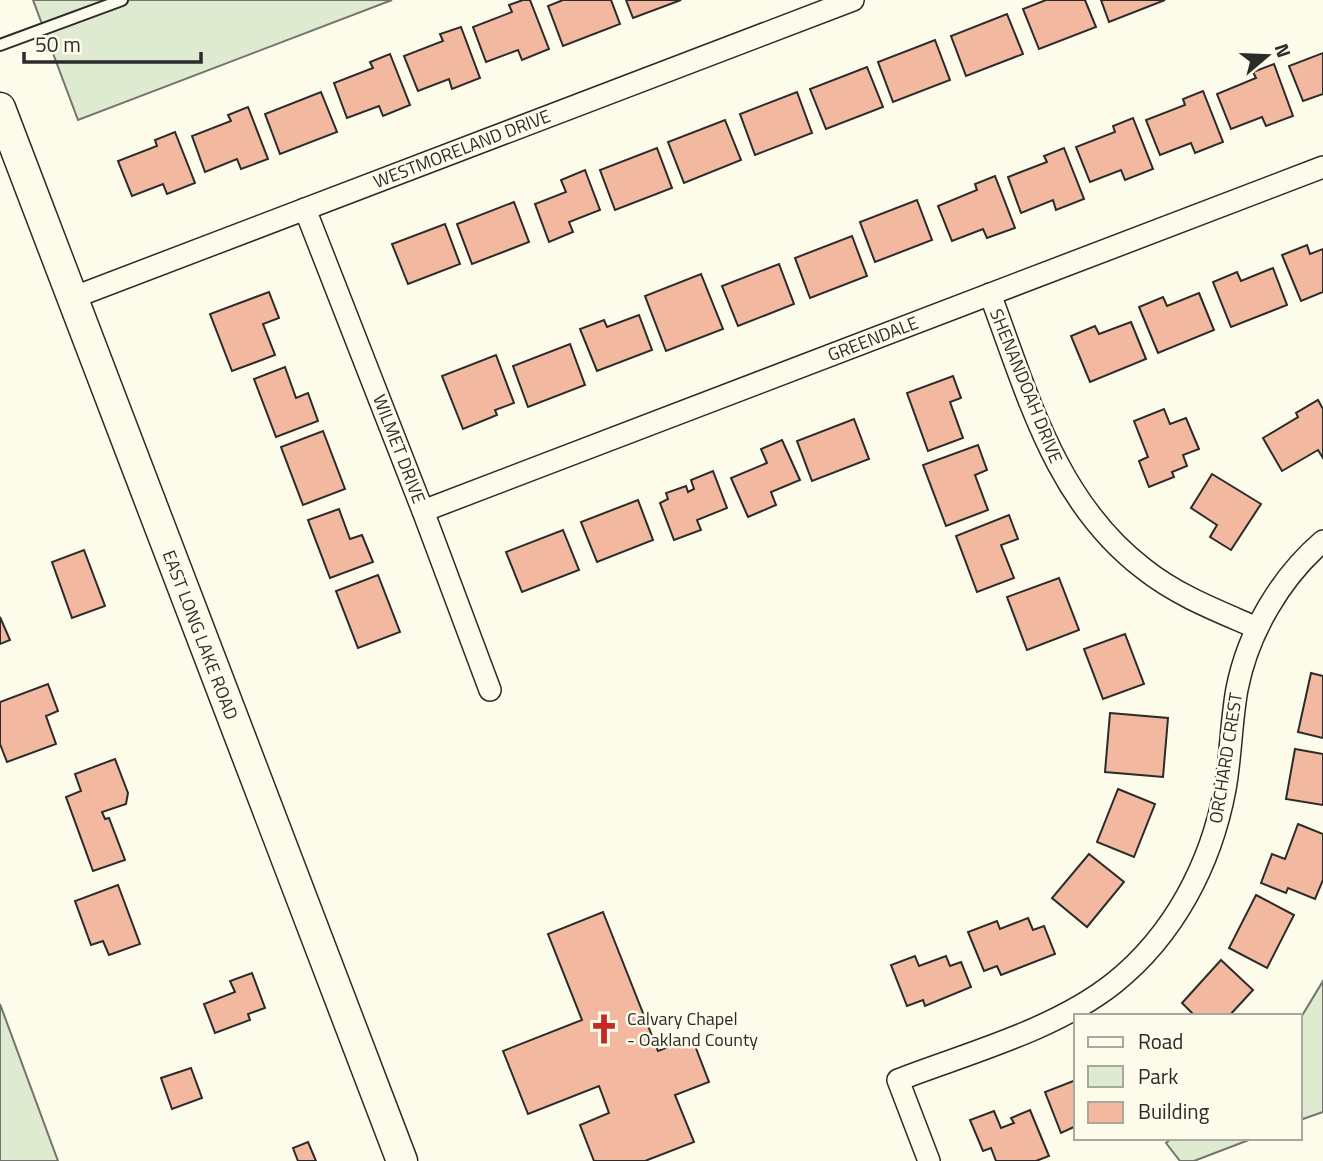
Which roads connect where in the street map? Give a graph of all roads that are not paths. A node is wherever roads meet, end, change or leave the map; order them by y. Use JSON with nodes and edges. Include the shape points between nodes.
{"nodes":[{"id":1,"x":122,"y":0,"type":"edge"},
{"id":2,"x":853,"y":0,"type":"edge"},
{"id":3,"x":0,"y":45,"type":"edge"},
{"id":4,"x":0,"y":108,"type":"edge"},
{"id":5,"x":1323,"y":167,"type":"edge"},
{"id":6,"x":305,"y":209,"type":"junction"},
{"id":7,"x":990,"y":294,"type":"junction"},
{"id":8,"x":72,"y":298,"type":"junction"},
{"id":9,"x":423,"y":511,"type":"junction"},
{"id":10,"x":1323,"y":541,"type":"edge"},
{"id":11,"x":1258,"y":628,"type":"junction"},
{"id":12,"x":490,"y":691,"type":"dead end"},
{"id":13,"x":402,"y":1161,"type":"edge"},
{"id":14,"x":929,"y":1161,"type":"edge"}],
"edges":[{"from":1,"to":3,"type":"lane"},
{"from":2,"to":6,"type":"street","name":"WESTMORELAND DRIVE"},
{"from":4,"to":8,"type":"main road","name":"EAST LONG LAKE ROAD"},
{"from":5,"to":7,"type":"street","name":"GREENDALE"},
{"from":6,"to":8,"type":"street","name":"WESTMORELAND DRIVE"},
{"from":6,"to":9,"type":"street","name":"WILMET DRIVE"},
{"from":7,"to":9,"type":"street","name":"GREENDALE"},
{"from":7,"to":11,"type":"street","name":"SHENANDOAH DRIVE","via":[[1049,450],[1080,503],[1146,571],[1201,604]]},
{"from":8,"to":13,"type":"main road","name":"EAST LONG LAKE ROAD"},
{"from":9,"to":12,"type":"street","name":"WILMET DRIVE"},
{"from":10,"to":11,"type":"street","name":"ORCHARD CREST","via":[[1288,577]]},
{"from":11,"to":14,"type":"street","name":"ORCHARD CREST","via":[[1237,689],[1225,787],[1210,848],[1190,891],[1145,955],[1065,1016],[898,1080]]}]}
